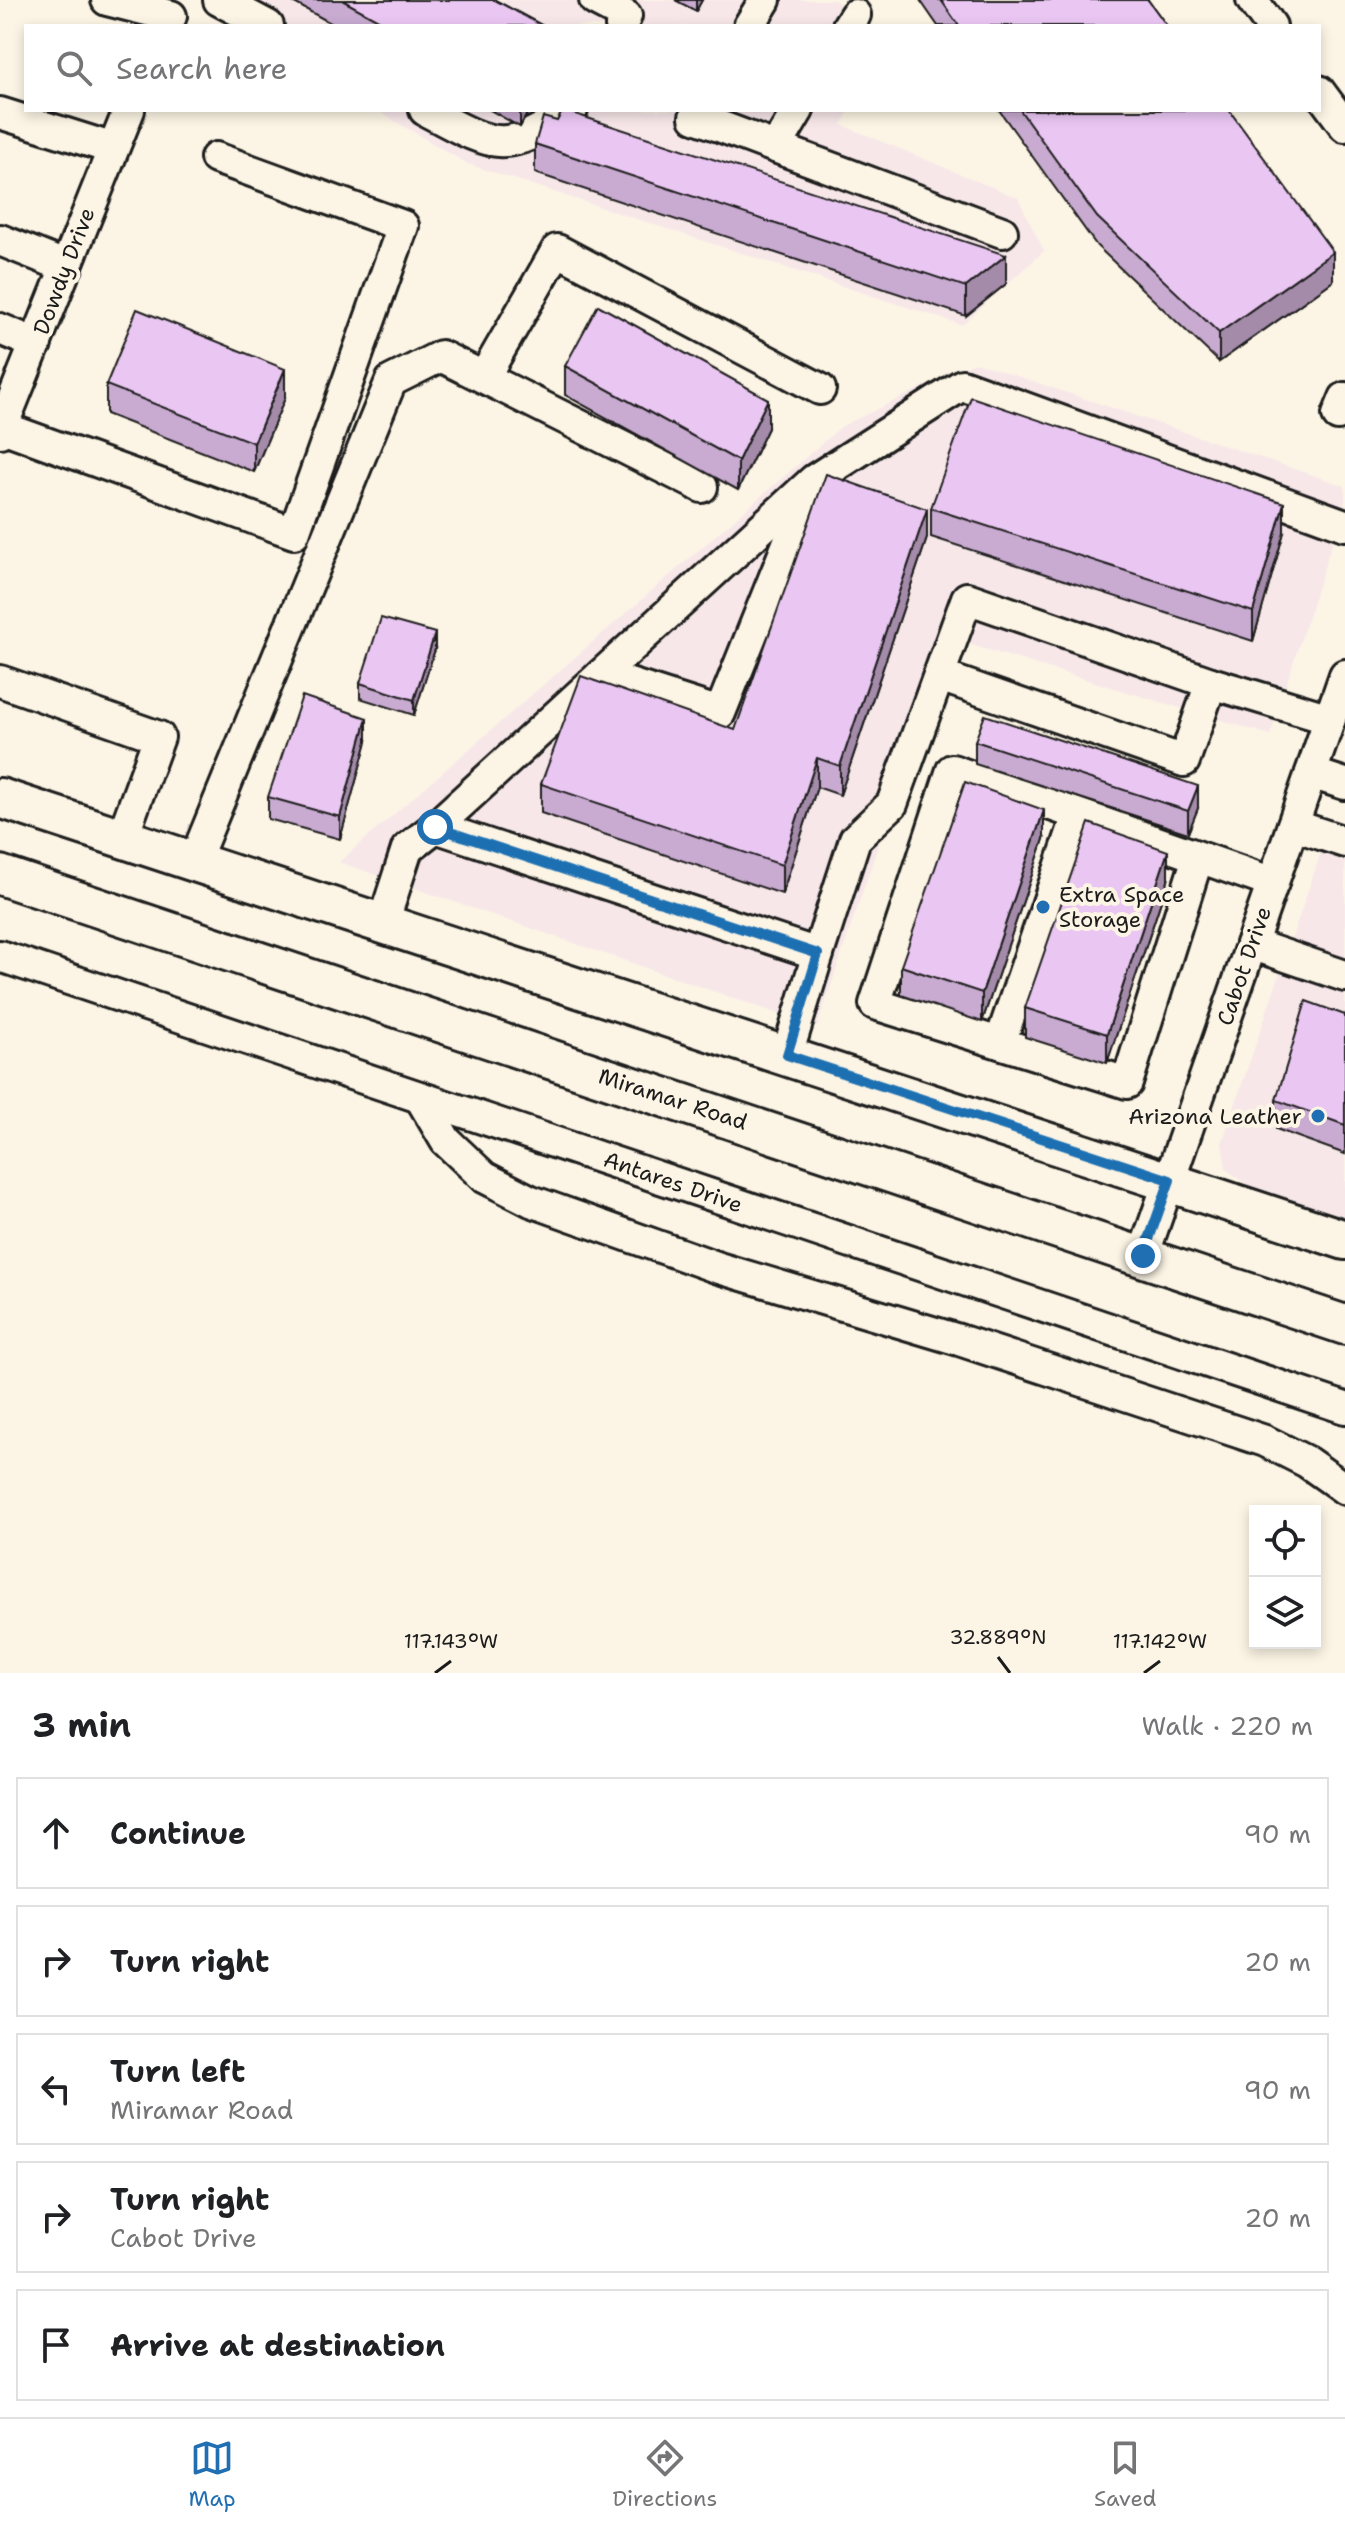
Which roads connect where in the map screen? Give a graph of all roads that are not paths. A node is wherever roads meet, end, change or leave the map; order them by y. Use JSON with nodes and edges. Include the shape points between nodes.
{"nodes":[{"id":1,"x":107,"y":0,"type":"edge"},
{"id":2,"x":219,"y":0,"type":"edge"},
{"id":3,"x":595,"y":0,"type":"edge"},
{"id":4,"x":765,"y":0,"type":"edge"},
{"id":5,"x":1252,"y":0,"type":"edge"},
{"id":6,"x":172,"y":14,"type":"edge"},
{"id":7,"x":264,"y":24,"type":"edge"},
{"id":8,"x":622,"y":24,"type":"edge"},
{"id":9,"x":750,"y":24,"type":"edge"},
{"id":10,"x":1270,"y":24,"type":"edge"},
{"id":11,"x":1321,"y":94,"type":"edge"},
{"id":12,"x":128,"y":112,"type":"edge"},
{"id":13,"x":429,"y":112,"type":"edge"},
{"id":14,"x":569,"y":112,"type":"edge"},
{"id":15,"x":690,"y":112,"type":"edge"},
{"id":16,"x":797,"y":112,"type":"edge"},
{"id":17,"x":0,"y":113,"type":"edge"},
{"id":18,"x":1345,"y":126,"type":"edge"},
{"id":19,"x":776,"y":147,"type":"junction"},
{"id":20,"x":111,"y":148,"type":"junction"},
{"id":21,"x":216,"y":158,"type":"dead end"},
{"id":22,"x":1002,"y":232,"type":"dead end"},
{"id":23,"x":0,"y":240,"type":"edge"},
{"id":24,"x":67,"y":267,"type":"junction"},
{"id":25,"x":0,"y":329,"type":"edge"},
{"id":26,"x":36,"y":344,"type":"junction"},
{"id":27,"x":484,"y":377,"type":"junction"},
{"id":28,"x":820,"y":389,"type":"dead end"},
{"id":29,"x":2,"y":421,"type":"edge"},
{"id":30,"x":814,"y":480,"type":"junction"},
{"id":31,"x":702,"y":487,"type":"dead end"},
{"id":32,"x":1345,"y":525,"type":"edge"},
{"id":33,"x":601,"y":675,"type":"junction"},
{"id":34,"x":1345,"y":675,"type":"edge"},
{"id":35,"x":940,"y":676,"type":"junction"},
{"id":36,"x":0,"y":681,"type":"edge"},
{"id":37,"x":1211,"y":683,"type":"junction"},
{"id":38,"x":1330,"y":719,"type":"junction"},
{"id":39,"x":1311,"y":773,"type":"junction"},
{"id":40,"x":1345,"y":784,"type":"edge"},
{"id":41,"x":0,"y":798,"type":"edge"},
{"id":42,"x":1078,"y":815,"type":"junction"},
{"id":43,"x":1293,"y":825,"type":"junction"},
{"id":44,"x":435,"y":827,"type":"junction"},
{"id":45,"x":122,"y":838,"type":"junction"},
{"id":46,"x":1345,"y":842,"type":"edge"},
{"id":47,"x":1198,"y":857,"type":"junction"},
{"id":48,"x":194,"y":862,"type":"junction"},
{"id":49,"x":0,"y":875,"type":"edge"},
{"id":50,"x":1273,"y":883,"type":"junction"},
{"id":51,"x":383,"y":923,"type":"junction"},
{"id":52,"x":1251,"y":944,"type":"junction"},
{"id":53,"x":818,"y":954,"type":"junction"},
{"id":54,"x":0,"y":956,"type":"edge"},
{"id":55,"x":1345,"y":976,"type":"edge"},
{"id":56,"x":1000,"y":1043,"type":"junction"},
{"id":57,"x":787,"y":1055,"type":"junction"},
{"id":58,"x":420,"y":1097,"type":"junction"},
{"id":59,"x":1170,"y":1180,"type":"junction"},
{"id":60,"x":1345,"y":1240,"type":"edge"},
{"id":61,"x":1143,"y":1256,"type":"junction"},
{"id":62,"x":1345,"y":1325,"type":"edge"},
{"id":63,"x":1345,"y":1408,"type":"edge"},
{"id":64,"x":1345,"y":1489,"type":"edge"}],
"edges":[{"from":1,"to":6,"type":"street"},
{"from":2,"to":7,"type":"street"},
{"from":3,"to":8,"type":"street","via":[[626,16]]},
{"from":4,"to":9,"type":"street"},
{"from":5,"to":10,"type":"street"},
{"from":11,"to":18,"type":"street"},
{"from":12,"to":20,"type":"street","name":"Dowdy Drive"},
{"from":13,"to":14,"type":"street","via":[[479,139],[511,143]]},
{"from":15,"to":19,"type":"street"},
{"from":16,"to":19,"type":"street"},
{"from":17,"to":20,"type":"street"},
{"from":19,"to":22,"type":"street"},
{"from":20,"to":24,"type":"street","name":"Dowdy Drive"},
{"from":21,"to":29,"type":"street","via":[[403,226],[294,533]]},
{"from":23,"to":24,"type":"street"},
{"from":24,"to":26,"type":"street","name":"Dowdy Drive"},
{"from":25,"to":26,"type":"street"},
{"from":26,"to":29,"type":"street","name":"Dowdy Drive"},
{"from":27,"to":28,"type":"street","via":[[557,250]]},
{"from":27,"to":31,"type":"street"},
{"from":27,"to":48,"type":"street","via":[[441,356],[391,381]]},
{"from":30,"to":32,"type":"street","via":[[962,385]]},
{"from":30,"to":33,"type":"street"},
{"from":30,"to":33,"type":"street","via":[[720,713]]},
{"from":33,"to":44,"type":"street"},
{"from":34,"to":38,"type":"street","name":"Cabot Drive"},
{"from":35,"to":37,"type":"street","via":[[1184,761]]},
{"from":35,"to":37,"type":"street","via":[[967,598]]},
{"from":35,"to":53,"type":"street","via":[[892,804],[855,839]]},
{"from":36,"to":45,"type":"street","via":[[159,737]]},
{"from":37,"to":38,"type":"street"},
{"from":38,"to":39,"type":"street","name":"Cabot Drive"},
{"from":39,"to":40,"type":"street"},
{"from":39,"to":43,"type":"street","name":"Cabot Drive"},
{"from":41,"to":45,"type":"main road"},
{"from":42,"to":47,"type":"street"},
{"from":42,"to":56,"type":"street"},
{"from":42,"to":56,"type":"street","via":[[952,770],[875,1004]]},
{"from":43,"to":46,"type":"street"},
{"from":43,"to":50,"type":"street","name":"Cabot Drive"},
{"from":44,"to":51,"type":"street","via":[[407,849]]},
{"from":44,"to":53,"type":"street"},
{"from":45,"to":48,"type":"main road"},
{"from":47,"to":50,"type":"street"},
{"from":47,"to":56,"type":"street","via":[[1127,1083]]},
{"from":48,"to":51,"type":"main road"},
{"from":49,"to":61,"type":"main road","name":"Miramar Road"},
{"from":50,"to":52,"type":"street","name":"Cabot Drive"},
{"from":51,"to":57,"type":"main road"},
{"from":52,"to":55,"type":"street"},
{"from":52,"to":59,"type":"street","name":"Cabot Drive"},
{"from":53,"to":57,"type":"street"},
{"from":54,"to":58,"type":"street","name":"Antares Drive"},
{"from":57,"to":59,"type":"main road"},
{"from":58,"to":63,"type":"street","name":"Antares Drive"},
{"from":58,"to":64,"type":"street","via":[[446,1141],[484,1177],[531,1201],[719,1268],[1265,1441]]},
{"from":59,"to":60,"type":"main road"},
{"from":59,"to":61,"type":"street","name":"Cabot Drive"},
{"from":61,"to":62,"type":"main road","name":"Miramar Road"}]}
